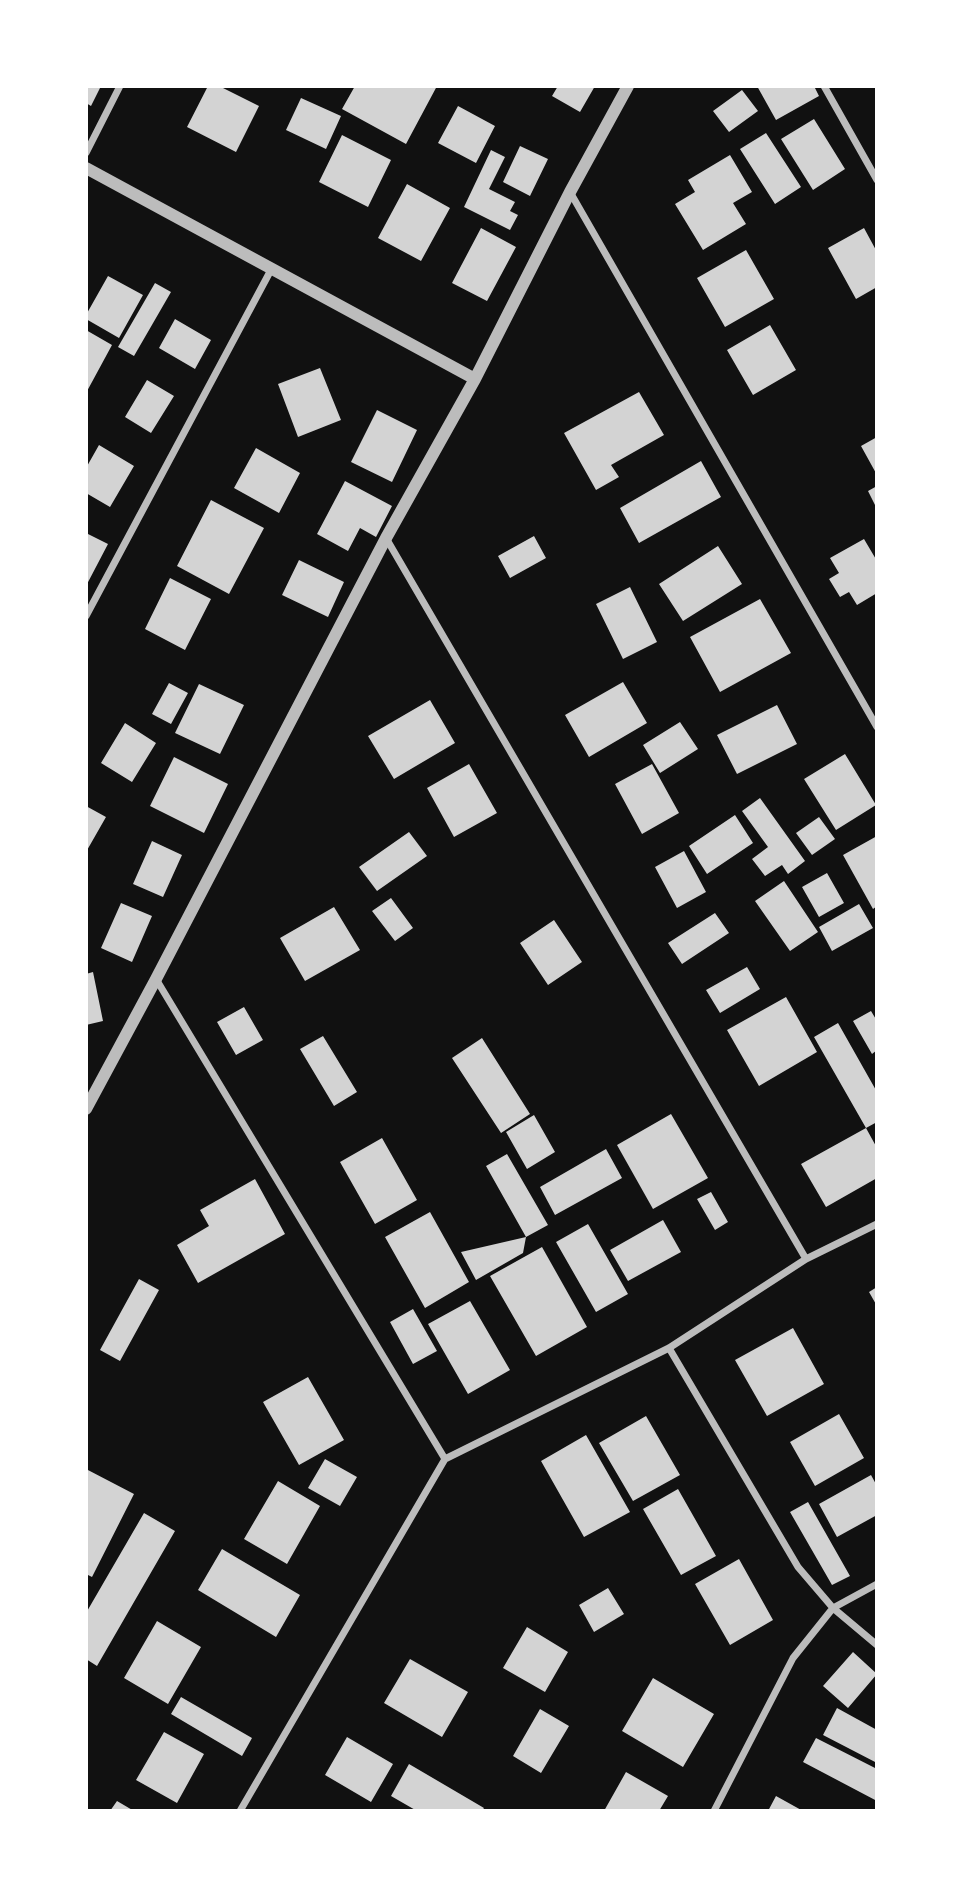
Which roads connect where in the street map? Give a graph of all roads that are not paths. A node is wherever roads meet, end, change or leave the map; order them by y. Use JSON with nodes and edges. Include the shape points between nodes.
{"nodes":[{"id":1,"x":120,"y":86,"type":"edge"},
{"id":2,"x":628,"y":86,"type":"edge"},
{"id":3,"x":824,"y":86,"type":"edge"},
{"id":4,"x":86,"y":153,"type":"edge"},
{"id":5,"x":86,"y":168,"type":"edge"},
{"id":6,"x":877,"y":180,"type":"edge"},
{"id":7,"x":570,"y":192,"type":"junction"},
{"id":8,"x":272,"y":268,"type":"junction"},
{"id":9,"x":475,"y":379,"type":"junction"},
{"id":10,"x":386,"y":538,"type":"junction"},
{"id":11,"x":86,"y":615,"type":"edge"},
{"id":12,"x":877,"y":727,"type":"edge"},
{"id":13,"x":156,"y":979,"type":"junction"},
{"id":14,"x":87,"y":1105,"type":"edge"},
{"id":15,"x":877,"y":1224,"type":"edge"},
{"id":16,"x":806,"y":1259,"type":"junction"},
{"id":17,"x":668,"y":1348,"type":"junction"},
{"id":18,"x":445,"y":1460,"type":"junction"},
{"id":19,"x":877,"y":1584,"type":"edge"},
{"id":20,"x":832,"y":1608,"type":"junction"},
{"id":21,"x":877,"y":1645,"type":"edge"},
{"id":22,"x":240,"y":1811,"type":"edge"},
{"id":23,"x":715,"y":1811,"type":"edge"}],
"edges":[{"from":1,"to":4,"type":"street"},
{"from":2,"to":7,"type":"street"},
{"from":3,"to":6,"type":"street"},
{"from":5,"to":8,"type":"street"},
{"from":7,"to":9,"type":"street"},
{"from":7,"to":12,"type":"street"},
{"from":8,"to":9,"type":"street"},
{"from":8,"to":11,"type":"street"},
{"from":9,"to":10,"type":"street"},
{"from":10,"to":13,"type":"street"},
{"from":10,"to":16,"type":"street"},
{"from":13,"to":14,"type":"street"},
{"from":13,"to":18,"type":"street"},
{"from":15,"to":16,"type":"street"},
{"from":16,"to":17,"type":"street"},
{"from":17,"to":18,"type":"street"},
{"from":17,"to":20,"type":"street","via":[[798,1567]]},
{"from":18,"to":22,"type":"street"},
{"from":19,"to":20,"type":"street"},
{"from":20,"to":21,"type":"street"},
{"from":20,"to":23,"type":"street","via":[[793,1658]]}]}
